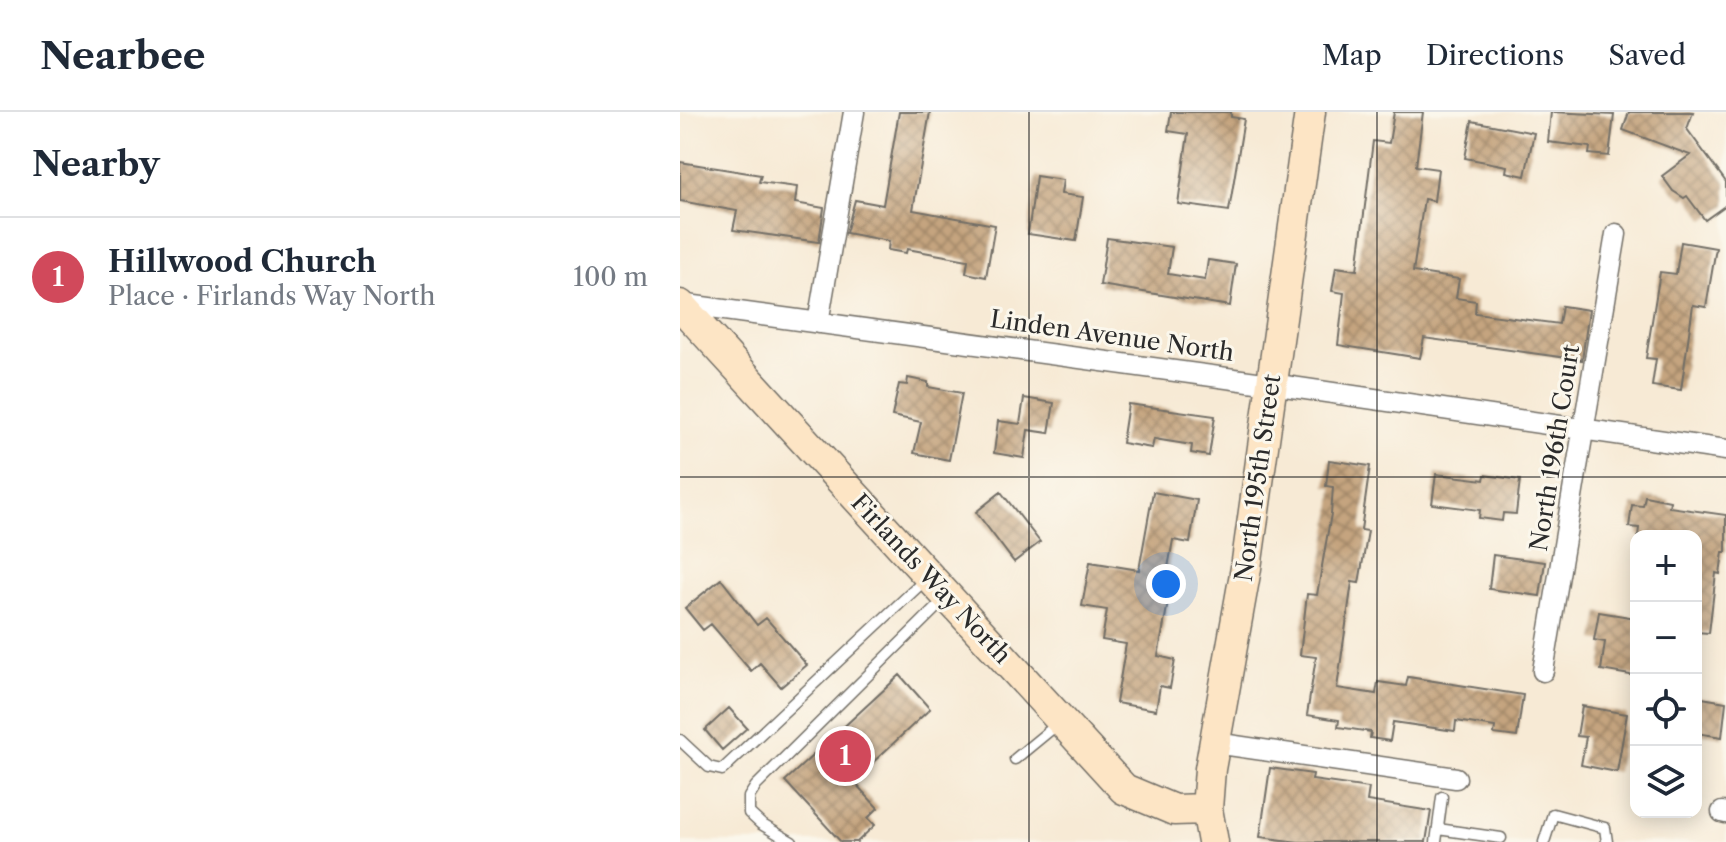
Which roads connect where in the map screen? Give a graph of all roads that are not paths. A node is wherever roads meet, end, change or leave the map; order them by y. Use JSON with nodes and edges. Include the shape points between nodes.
{"nodes":[{"id":1,"x":854,"y":112,"type":"edge"},
{"id":2,"x":1310,"y":112,"type":"edge"},
{"id":3,"x":1616,"y":234,"type":"dead end"},
{"id":4,"x":680,"y":305,"type":"edge"},
{"id":5,"x":818,"y":323,"type":"junction"},
{"id":6,"x":1271,"y":384,"type":"junction"},
{"id":7,"x":1586,"y":429,"type":"junction"},
{"id":8,"x":1726,"y":450,"type":"edge"},
{"id":9,"x":938,"y":586,"type":"junction"},
{"id":10,"x":1543,"y":671,"type":"dead end"},
{"id":11,"x":1061,"y":721,"type":"junction"},
{"id":12,"x":680,"y":740,"type":"edge"},
{"id":13,"x":1215,"y":743,"type":"junction"},
{"id":14,"x":1015,"y":759,"type":"dead end"},
{"id":15,"x":1456,"y":778,"type":"dead end"},
{"id":16,"x":1442,"y":797,"type":"dead end"},
{"id":17,"x":1207,"y":809,"type":"junction"},
{"id":18,"x":1438,"y":829,"type":"junction"},
{"id":19,"x":1501,"y":838,"type":"dead end"},
{"id":20,"x":792,"y":842,"type":"edge"},
{"id":21,"x":1213,"y":842,"type":"edge"},
{"id":22,"x":1436,"y":842,"type":"edge"},
{"id":23,"x":1544,"y":842,"type":"edge"},
{"id":24,"x":1607,"y":842,"type":"edge"}],
"edges":[{"from":1,"to":5,"type":"street"},
{"from":2,"to":6,"type":"street","name":"North 195th Street"},
{"from":3,"to":7,"type":"street","name":"North 196th Court"},
{"from":4,"to":5,"type":"street","name":"Linden Avenue North"},
{"from":4,"to":9,"type":"street","name":"Firlands Way North"},
{"from":5,"to":6,"type":"street","name":"Linden Avenue North"},
{"from":6,"to":7,"type":"street","name":"Linden Avenue North"},
{"from":6,"to":13,"type":"street","name":"North 195th Street"},
{"from":7,"to":8,"type":"street","name":"Linden Avenue North"},
{"from":7,"to":10,"type":"street","name":"North 196th Court"},
{"from":9,"to":11,"type":"street","name":"Firlands Way North"},
{"from":9,"to":12,"type":"lane","via":[[722,770],[709,767]]},
{"from":9,"to":20,"type":"lane","via":[[749,797],[749,813]]},
{"from":11,"to":14,"type":"lane"},
{"from":11,"to":17,"type":"street","name":"Firlands Way North","via":[[1124,789],[1174,810]]},
{"from":13,"to":15,"type":"street"},
{"from":13,"to":17,"type":"street","name":"North 195th Street"},
{"from":16,"to":18,"type":"lane"},
{"from":17,"to":21,"type":"street","name":"North 195th Street"},
{"from":18,"to":19,"type":"lane"},
{"from":18,"to":22,"type":"lane"},
{"from":23,"to":24,"type":"lane","via":[[1553,814],[1605,828]]}]}
